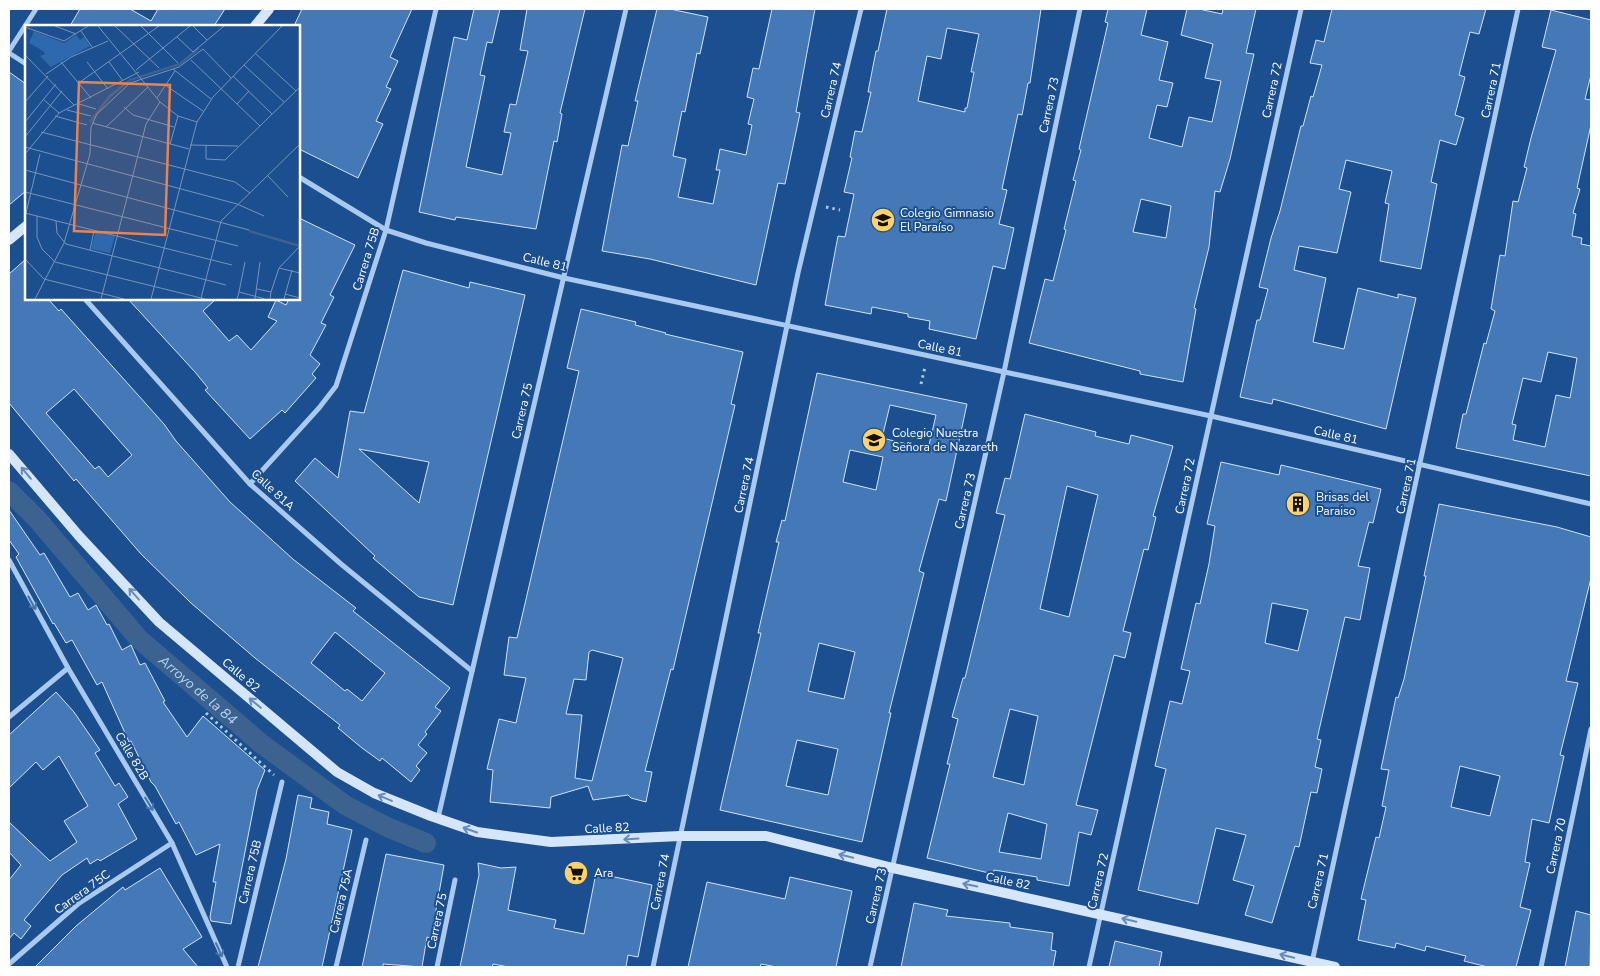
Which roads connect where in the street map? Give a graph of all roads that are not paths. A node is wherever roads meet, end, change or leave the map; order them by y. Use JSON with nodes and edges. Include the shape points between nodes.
{"nodes":[{"id":1,"x":36,"y":9,"type":"edge"},
{"id":2,"x":269,"y":9,"type":"edge"},
{"id":3,"x":436,"y":9,"type":"edge"},
{"id":4,"x":626,"y":9,"type":"edge"},
{"id":5,"x":861,"y":9,"type":"edge"},
{"id":6,"x":1080,"y":9,"type":"edge"},
{"id":7,"x":1301,"y":9,"type":"edge"},
{"id":8,"x":1518,"y":9,"type":"edge"},
{"id":9,"x":26,"y":25,"type":"edge"},
{"id":10,"x":256,"y":25,"type":"edge"},
{"id":11,"x":25,"y":27,"type":"edge"},
{"id":12,"x":9,"y":52,"type":"edge"},
{"id":13,"x":25,"y":63,"type":"edge"},
{"id":14,"x":300,"y":178,"type":"edge"},
{"id":15,"x":25,"y":229,"type":"edge"},
{"id":16,"x":386,"y":230,"type":"junction"},
{"id":17,"x":9,"y":240,"type":"edge"},
{"id":18,"x":564,"y":278,"type":"junction"},
{"id":19,"x":86,"y":300,"type":"edge"},
{"id":20,"x":787,"y":327,"type":"junction"},
{"id":21,"x":1004,"y":372,"type":"junction"},
{"id":22,"x":1210,"y":416,"type":"junction"},
{"id":23,"x":9,"y":454,"type":"edge"},
{"id":24,"x":1421,"y":466,"type":"junction"},
{"id":25,"x":250,"y":484,"type":"junction"},
{"id":26,"x":1591,"y":504,"type":"edge"},
{"id":27,"x":9,"y":560,"type":"edge"},
{"id":28,"x":68,"y":668,"type":"junction"},
{"id":29,"x":472,"y":671,"type":"junction"},
{"id":30,"x":9,"y":716,"type":"edge"},
{"id":31,"x":1591,"y":729,"type":"edge"},
{"id":32,"x":1588,"y":758,"type":"edge"},
{"id":33,"x":282,"y":782,"type":"road end"},
{"id":34,"x":438,"y":818,"type":"junction"},
{"id":35,"x":680,"y":836,"type":"junction"},
{"id":36,"x":366,"y":840,"type":"dead end"},
{"id":37,"x":172,"y":842,"type":"junction"},
{"id":38,"x":893,"y":868,"type":"junction"},
{"id":39,"x":456,"y":880,"type":"dead end"},
{"id":40,"x":1101,"y":914,"type":"junction"},
{"id":41,"x":9,"y":964,"type":"edge"},
{"id":42,"x":1312,"y":964,"type":"edge"},
{"id":43,"x":227,"y":967,"type":"edge"},
{"id":44,"x":238,"y":967,"type":"edge"},
{"id":45,"x":336,"y":967,"type":"edge"},
{"id":46,"x":437,"y":967,"type":"edge"},
{"id":47,"x":653,"y":967,"type":"edge"},
{"id":48,"x":870,"y":967,"type":"edge"},
{"id":49,"x":1089,"y":967,"type":"edge"},
{"id":50,"x":1334,"y":967,"type":"edge"},
{"id":51,"x":1541,"y":967,"type":"edge"}],
"edges":[{"from":1,"to":9,"type":"street"},
{"from":2,"to":10,"type":"street"},
{"from":3,"to":16,"type":"street","name":"Carrera 75B"},
{"from":4,"to":18,"type":"street","name":"Carrera 75"},
{"from":5,"to":20,"type":"street","name":"Carrera 74"},
{"from":6,"to":21,"type":"street","name":"Carrera 73"},
{"from":7,"to":22,"type":"street","name":"Carrera 72"},
{"from":8,"to":24,"type":"street","name":"Carrera 71"},
{"from":11,"to":12,"type":"street"},
{"from":12,"to":13,"type":"street"},
{"from":14,"to":16,"type":"street","name":"Calle 81"},
{"from":15,"to":17,"type":"street"},
{"from":16,"to":18,"type":"street","name":"Calle 81"},
{"from":16,"to":25,"type":"street","name":"Carrera 75B","via":[[336,386]]},
{"from":18,"to":20,"type":"street","name":"Calle 81"},
{"from":18,"to":29,"type":"street","name":"Carrera 75"},
{"from":19,"to":25,"type":"street","name":"Calle 81A"},
{"from":20,"to":21,"type":"street","name":"Calle 81"},
{"from":20,"to":35,"type":"street","name":"Carrera 74"},
{"from":21,"to":22,"type":"street","name":"Calle 81"},
{"from":21,"to":38,"type":"street","name":"Carrera 73"},
{"from":22,"to":24,"type":"street","name":"Calle 81"},
{"from":22,"to":40,"type":"street","name":"Carrera 72"},
{"from":34,"to":23,"type":"street","name":"Calle 82","one_way":true,"via":[[374,793],[337,772],[159,622]]},
{"from":24,"to":26,"type":"street","name":"Calle 81"},
{"from":24,"to":42,"type":"street","name":"Carrera 71"},
{"from":25,"to":29,"type":"street","name":"Calle 81A","via":[[341,564]]},
{"from":27,"to":28,"type":"street","name":"Calle 82B","one_way":true},
{"from":28,"to":30,"type":"street"},
{"from":28,"to":37,"type":"street","name":"Calle 82B","one_way":true},
{"from":29,"to":34,"type":"street","name":"Carrera 75"},
{"from":31,"to":32,"type":"street","name":"Carrera 70"},
{"from":32,"to":51,"type":"street","name":"Carrera 70"},
{"from":33,"to":44,"type":"street","name":"Carrera 75B"},
{"from":35,"to":34,"type":"street","name":"Calle 82","one_way":true,"via":[[551,842],[477,832]]},
{"from":38,"to":35,"type":"street","name":"Calle 82","one_way":true,"via":[[766,836]]},
{"from":35,"to":47,"type":"street","name":"Carrera 74"},
{"from":36,"to":45,"type":"street","name":"Carrera 75A"},
{"from":37,"to":41,"type":"street","name":"Carrera 75C","via":[[78,904]]},
{"from":37,"to":43,"type":"street","name":"Calle 82B","one_way":true},
{"from":40,"to":38,"type":"street","name":"Calle 82","one_way":true},
{"from":38,"to":48,"type":"street","name":"Carrera 73"},
{"from":39,"to":46,"type":"street","name":"Carrera 75"},
{"from":42,"to":40,"type":"street","name":"Calle 82","one_way":true},
{"from":40,"to":49,"type":"street","name":"Carrera 72"},
{"from":42,"to":50,"type":"street","name":"Calle 82"}]}
